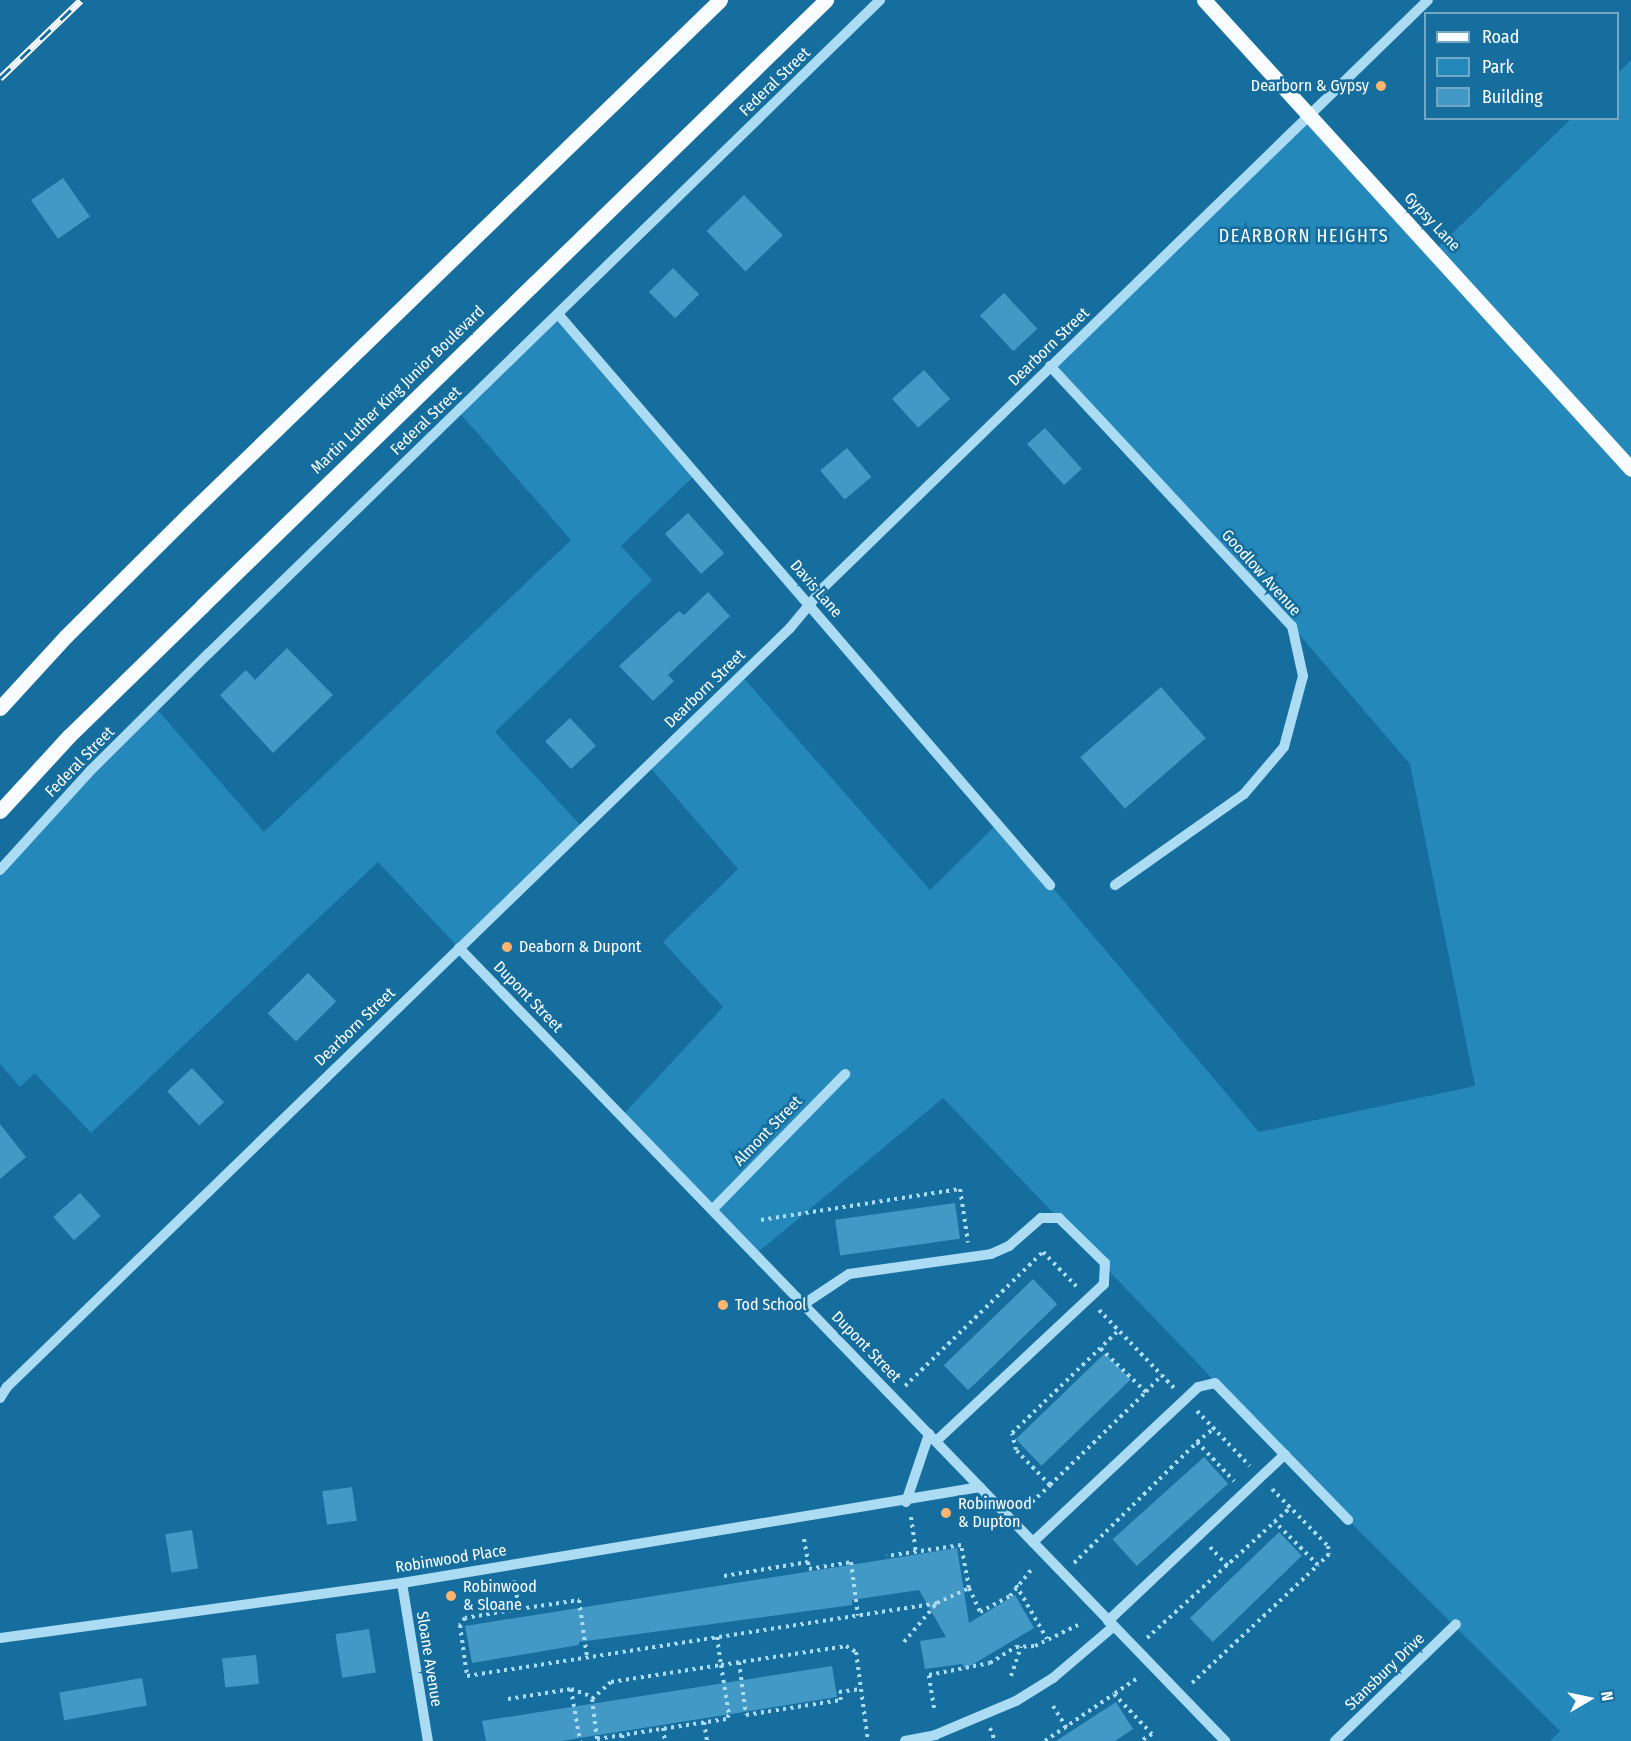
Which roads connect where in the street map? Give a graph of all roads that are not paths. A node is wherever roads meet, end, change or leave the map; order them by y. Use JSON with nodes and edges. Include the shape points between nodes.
{"nodes":[{"id":1,"x":720,"y":0,"type":"edge"},
{"id":2,"x":826,"y":0,"type":"edge"},
{"id":3,"x":880,"y":0,"type":"edge"},
{"id":4,"x":1204,"y":0,"type":"edge"},
{"id":5,"x":1428,"y":0,"type":"edge"},
{"id":6,"x":1310,"y":116,"type":"junction"},
{"id":7,"x":558,"y":314,"type":"junction"},
{"id":8,"x":1050,"y":366,"type":"junction"},
{"id":9,"x":1631,"y":469,"type":"edge"},
{"id":10,"x":809,"y":605,"type":"junction"},
{"id":11,"x":0,"y":708,"type":"edge"},
{"id":12,"x":0,"y":811,"type":"edge"},
{"id":13,"x":0,"y":870,"type":"edge"},
{"id":14,"x":1050,"y":885,"type":"dead end"},
{"id":15,"x":1115,"y":885,"type":"dead end"},
{"id":16,"x":459,"y":948,"type":"junction"},
{"id":17,"x":845,"y":1074,"type":"dead end"},
{"id":18,"x":713,"y":1209,"type":"junction"},
{"id":19,"x":804,"y":1304,"type":"junction"},
{"id":20,"x":0,"y":1398,"type":"edge"},
{"id":21,"x":932,"y":1438,"type":"junction"},
{"id":22,"x":1285,"y":1454,"type":"junction"},
{"id":23,"x":980,"y":1487,"type":"junction"},
{"id":24,"x":906,"y":1502,"type":"junction"},
{"id":25,"x":1348,"y":1520,"type":"dead end"},
{"id":26,"x":1033,"y":1542,"type":"junction"},
{"id":27,"x":402,"y":1583,"type":"junction"},
{"id":28,"x":1111,"y":1624,"type":"junction"},
{"id":29,"x":1456,"y":1624,"type":"dead end"},
{"id":30,"x":0,"y":1638,"type":"edge"},
{"id":31,"x":428,"y":1741,"type":"edge"},
{"id":32,"x":905,"y":1741,"type":"edge"},
{"id":33,"x":1225,"y":1741,"type":"edge"},
{"id":34,"x":1335,"y":1741,"type":"edge"}],
"edges":[{"from":1,"to":11,"type":"main road","via":[[189,514]]},
{"from":2,"to":12,"type":"main road","name":"Martin Luther King Junior Boulevard","via":[[69,736]]},
{"from":3,"to":7,"type":"street","name":"Federal Street"},
{"from":4,"to":6,"type":"main road","name":"Gypsy Lane"},
{"from":5,"to":6,"type":"street","name":"Dearborn Street"},
{"from":6,"to":8,"type":"street","name":"Dearborn Street"},
{"from":6,"to":9,"type":"main road","name":"Gypsy Lane"},
{"from":7,"to":10,"type":"street","name":"Davis Lane"},
{"from":7,"to":13,"type":"street","name":"Federal Street","via":[[90,771]]},
{"from":8,"to":10,"type":"street","name":"Dearborn Street"},
{"from":8,"to":15,"type":"street","name":"Goodlow Avenue","via":[[1292,626],[1303,676],[1284,747],[1244,794]]},
{"from":10,"to":14,"type":"street","name":"Davis Lane"},
{"from":10,"to":16,"type":"street","name":"Dearborn Street","via":[[790,628]]},
{"from":16,"to":18,"type":"street","name":"Dupont Street"},
{"from":16,"to":20,"type":"street","name":"Dearborn Street"},
{"from":17,"to":18,"type":"street","name":"Almont Street"},
{"from":18,"to":19,"type":"street","name":"Dupont Street"},
{"from":19,"to":21,"type":"street","name":"Dupont Street"},
{"from":19,"to":21,"type":"street","via":[[849,1274],[991,1254],[1009,1246],[1041,1218],[1059,1218],[1105,1263],[1104,1284]]},
{"from":21,"to":23,"type":"street","name":"Dupont Street"},
{"from":21,"to":24,"type":"street"},
{"from":22,"to":25,"type":"street"},
{"from":22,"to":26,"type":"street","via":[[1215,1383],[1198,1387]]},
{"from":22,"to":28,"type":"street"},
{"from":23,"to":24,"type":"street","name":"Robinwood Place"},
{"from":23,"to":26,"type":"street","name":"Dupont Street"},
{"from":24,"to":27,"type":"street","name":"Robinwood Place"},
{"from":26,"to":28,"type":"street","name":"Dupont Street"},
{"from":27,"to":30,"type":"street","name":"Robinwood Place"},
{"from":27,"to":31,"type":"street","name":"Sloane Avenue"},
{"from":28,"to":32,"type":"street","via":[[1053,1678],[1016,1701],[953,1728]]},
{"from":28,"to":33,"type":"street","name":"Dupont Street"},
{"from":29,"to":34,"type":"street","name":"Stansbury Drive"}]}
